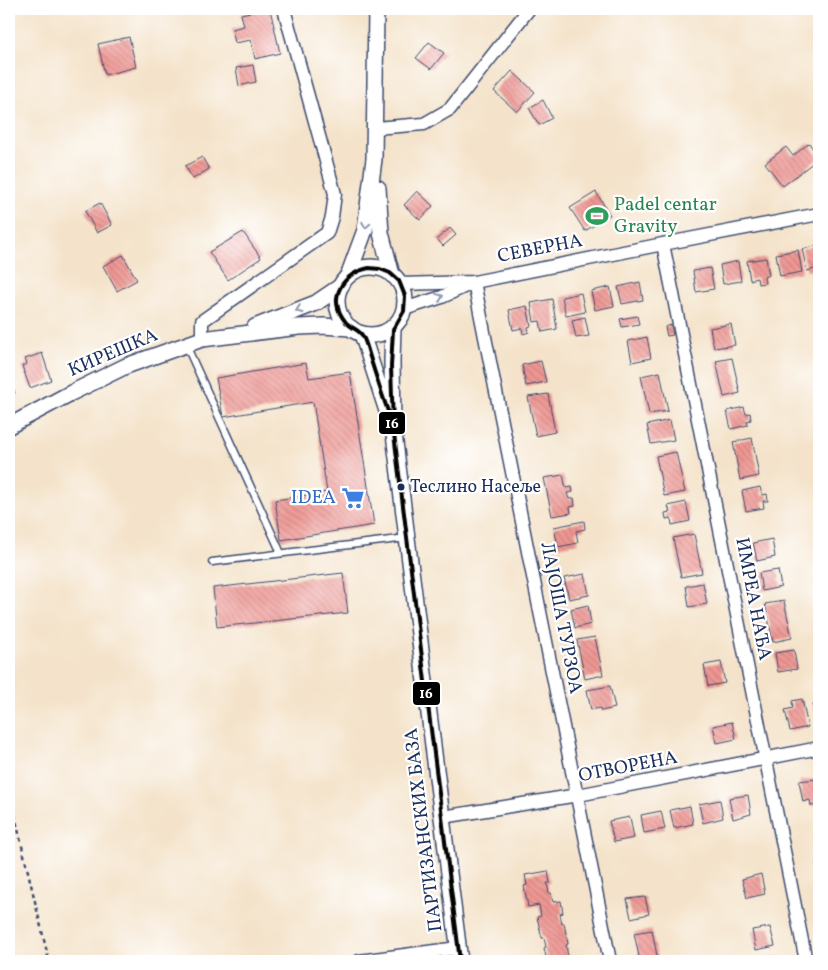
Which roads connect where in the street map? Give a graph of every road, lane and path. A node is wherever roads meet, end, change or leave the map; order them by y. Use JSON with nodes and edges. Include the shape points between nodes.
{"nodes":[{"id":1,"x":284,"y":9,"type":"edge"},
{"id":2,"x":376,"y":9,"type":"edge"},
{"id":3,"x":529,"y":9,"type":"edge"},
{"id":4,"x":375,"y":128,"type":"junction"},
{"id":5,"x":374,"y":159,"type":"junction"},
{"id":6,"x":819,"y":214,"type":"edge"},
{"id":7,"x":663,"y":244,"type":"junction"},
{"id":8,"x":396,"y":279,"type":"junction"},
{"id":9,"x":344,"y":281,"type":"junction"},
{"id":10,"x":474,"y":282,"type":"junction"},
{"id":11,"x":404,"y":309,"type":"junction"},
{"id":12,"x":393,"y":327,"type":"junction"},
{"id":13,"x":356,"y":331,"type":"junction"},
{"id":14,"x":240,"y":333,"type":"junction"},
{"id":15,"x":202,"y":339,"type":"junction"},
{"id":16,"x":186,"y":345,"type":"junction"},
{"id":17,"x":9,"y":426,"type":"edge"},
{"id":18,"x":392,"y":426,"type":"junction"},
{"id":19,"x":407,"y":538,"type":"junction"},
{"id":20,"x":281,"y":553,"type":"junction"},
{"id":21,"x":212,"y":562,"type":"dead end"},
{"id":22,"x":819,"y":748,"type":"edge"},
{"id":23,"x":766,"y":760,"type":"junction"},
{"id":24,"x":9,"y":791,"type":"edge"},
{"id":25,"x":578,"y":796,"type":"junction"},
{"id":26,"x":443,"y":817,"type":"junction"},
{"id":27,"x":459,"y":954,"type":"edge"},
{"id":28,"x":49,"y":961,"type":"edge"},
{"id":29,"x":358,"y":961,"type":"edge"},
{"id":30,"x":610,"y":961,"type":"edge"},
{"id":31,"x":806,"y":961,"type":"edge"}],
"edges":[{"from":1,"to":15,"type":"street","via":[[334,194],[332,217],[327,234],[202,321]]},
{"from":2,"to":4,"type":"street"},
{"from":3,"to":4,"type":"street","via":[[450,109],[424,124]]},
{"from":4,"to":5,"type":"street"},
{"from":5,"to":8,"type":"street","via":[[380,233]]},
{"from":5,"to":9,"type":"street","one_way":true,"via":[[366,230]]},
{"from":6,"to":7,"type":"street","name":"СЕВЕРНА"},
{"from":7,"to":10,"type":"street","name":"СЕВЕРНА"},
{"from":7,"to":23,"type":"street","name":"ИМРЕА НАЂА"},
{"from":8,"to":9,"type":"street","via":[[382,269],[370,267],[358,270]]},
{"from":8,"to":10,"type":"street","name":"СЕВЕРНА"},
{"from":8,"to":11,"type":"street","via":[[405,296]]},
{"from":9,"to":13,"type":"street","via":[[337,297],[338,309],[343,320]]},
{"from":9,"to":14,"type":"street","name":"КИРЕШКА","one_way":true,"via":[[316,303]]},
{"from":11,"to":10,"type":"street","name":"СЕВЕРНА","one_way":true},
{"from":10,"to":25,"type":"street","name":"ЛАЈОША ТУРЗОА"},
{"from":11,"to":12,"type":"street"},
{"from":12,"to":13,"type":"street","via":[[375,335]]},
{"from":12,"to":18,"type":"street","name":"ПАРТИЗАНСКИХ БАЗА"},
{"from":13,"to":14,"type":"street","name":"КИРЕШКА","via":[[323,326]]},
{"from":13,"to":18,"type":"street","name":"ПАРТИЗАНСКИХ БАЗА"},
{"from":14,"to":15,"type":"street","name":"КИРЕШКА"},
{"from":15,"to":16,"type":"street","name":"КИРЕШКА"},
{"from":16,"to":17,"type":"street","name":"КИРЕШКА","via":[[126,366]]},
{"from":16,"to":20,"type":"lane"},
{"from":18,"to":19,"type":"street","name":"ПАРТИЗАНСКИХ БАЗА"},
{"from":19,"to":20,"type":"lane"},
{"from":19,"to":26,"type":"street","name":"ПАРТИЗАНСКИХ БАЗА"},
{"from":20,"to":21,"type":"lane"},
{"from":22,"to":23,"type":"street","name":"ОТВОРЕНА"},
{"from":23,"to":25,"type":"street","name":"ОТВОРЕНА"},
{"from":23,"to":31,"type":"street","name":"ИМРЕА НАЂА"},
{"from":24,"to":28,"type":"path"},
{"from":25,"to":26,"type":"street","name":"ОТВОРЕНА"},
{"from":25,"to":30,"type":"street","name":"ЛАЈОША ТУРЗОА"},
{"from":26,"to":27,"type":"street","name":"ПАРТИЗАНСКИХ БАЗА"},
{"from":27,"to":29,"type":"street"}]}
